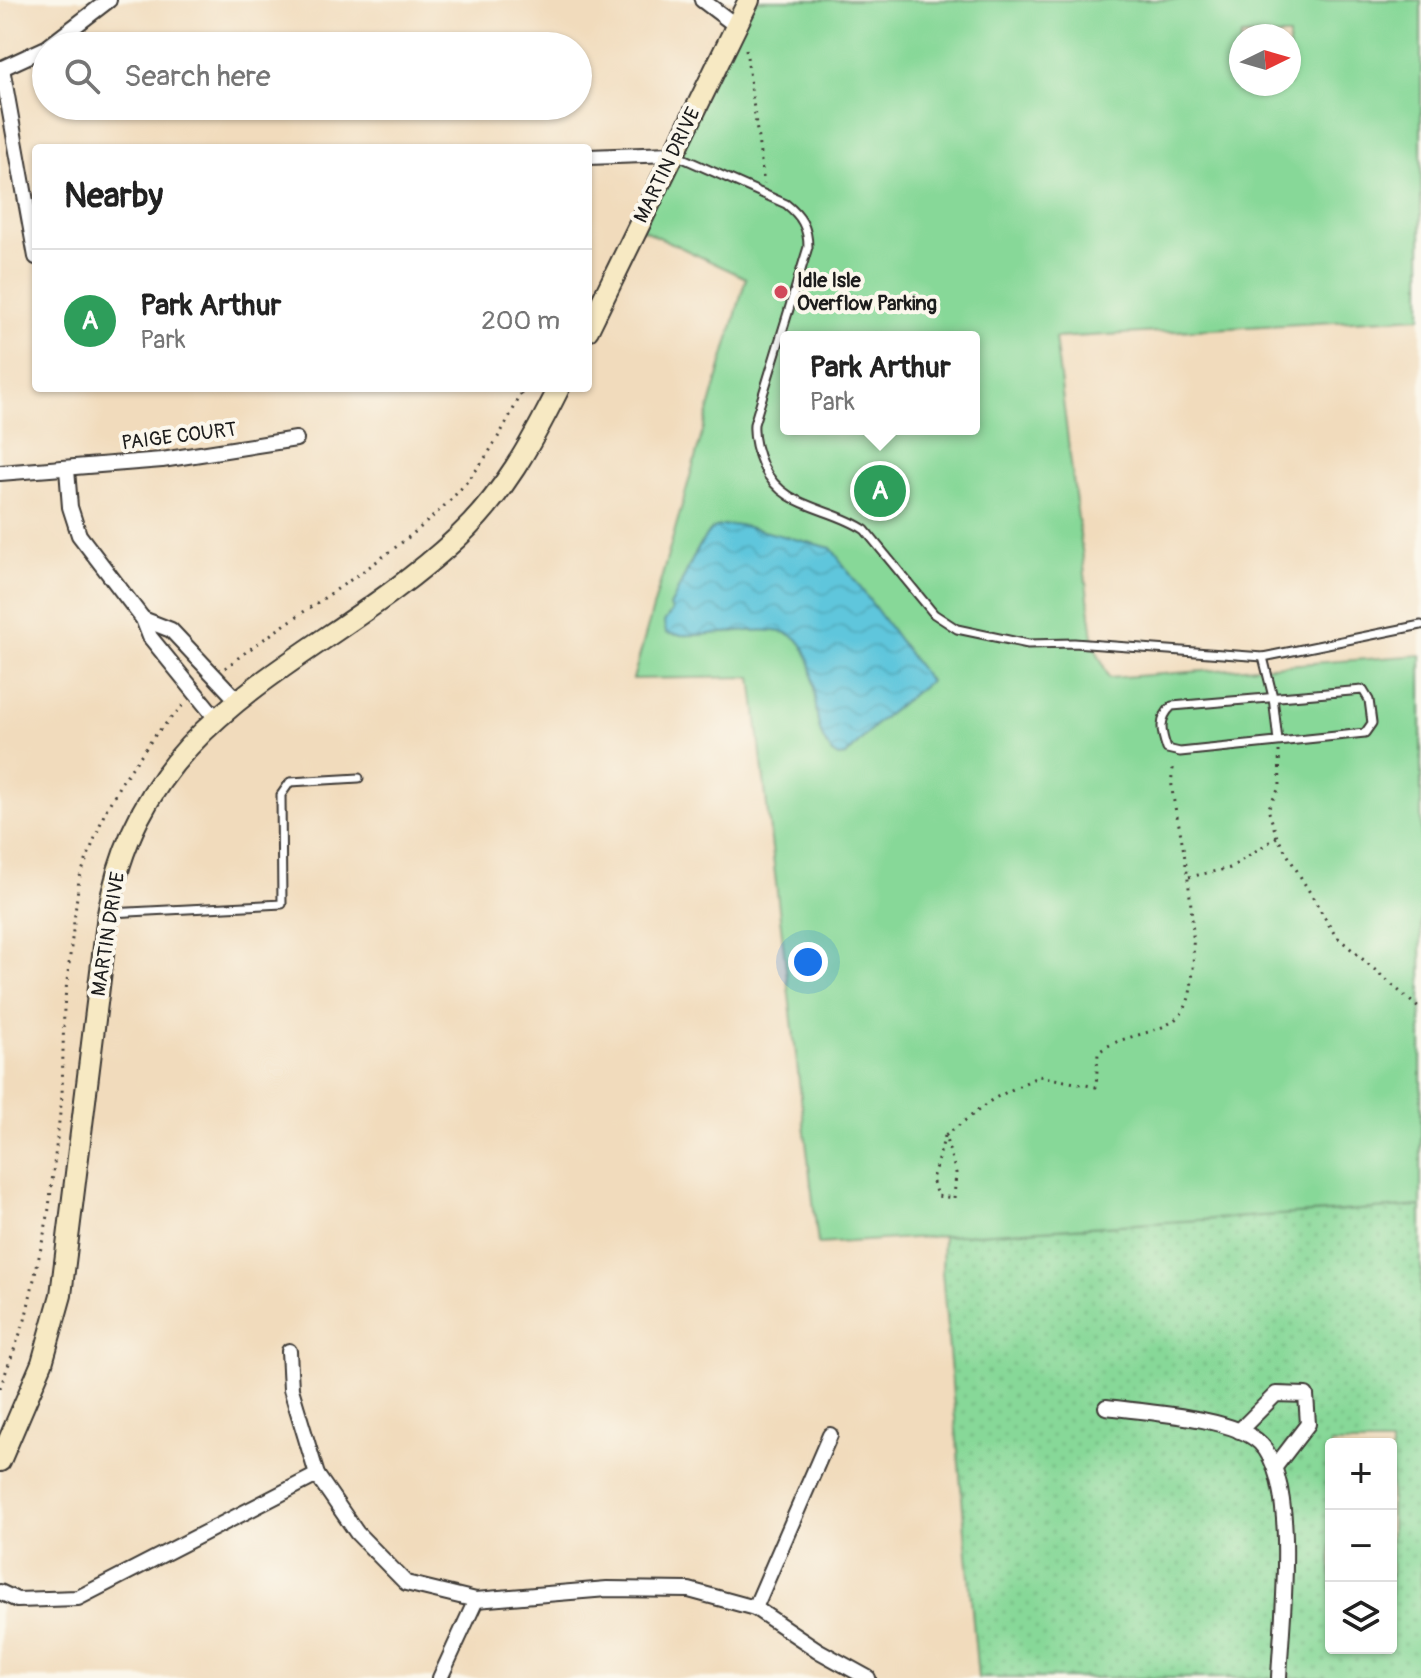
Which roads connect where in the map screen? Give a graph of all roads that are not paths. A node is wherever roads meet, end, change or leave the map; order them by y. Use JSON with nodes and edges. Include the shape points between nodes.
{"nodes":[{"id":1,"x":109,"y":0,"type":"edge"},
{"id":2,"x":702,"y":0,"type":"edge"},
{"id":3,"x":749,"y":0,"type":"edge"},
{"id":4,"x":67,"y":32,"type":"edge"},
{"id":5,"x":739,"y":34,"type":"junction"},
{"id":6,"x":32,"y":54,"type":"edge"},
{"id":7,"x":1,"y":68,"type":"edge"},
{"id":8,"x":671,"y":154,"type":"junction"},
{"id":9,"x":592,"y":157,"type":"edge"},
{"id":10,"x":32,"y":200,"type":"edge"},
{"id":11,"x":592,"y":322,"type":"edge"},
{"id":12,"x":784,"y":331,"type":"edge"},
{"id":13,"x":780,"y":344,"type":"edge"},
{"id":14,"x":557,"y":392,"type":"edge"},
{"id":15,"x":296,"y":439,"type":"dead end"},
{"id":16,"x":67,"y":469,"type":"junction"},
{"id":17,"x":0,"y":473,"type":"edge"},
{"id":18,"x":143,"y":619,"type":"junction"},
{"id":19,"x":1421,"y":625,"type":"edge"},
{"id":20,"x":1263,"y":657,"type":"junction"},
{"id":21,"x":1273,"y":697,"type":"junction"},
{"id":22,"x":237,"y":700,"type":"junction"},
{"id":23,"x":215,"y":717,"type":"junction"},
{"id":24,"x":1278,"y":741,"type":"junction"},
{"id":25,"x":359,"y":778,"type":"dead end"},
{"id":26,"x":108,"y":914,"type":"junction"},
{"id":27,"x":289,"y":1351,"type":"dead end"},
{"id":28,"x":1106,"y":1407,"type":"dead end"},
{"id":29,"x":1239,"y":1431,"type":"junction"},
{"id":30,"x":830,"y":1435,"type":"dead end"},
{"id":31,"x":0,"y":1461,"type":"edge"},
{"id":32,"x":1275,"y":1467,"type":"junction"},
{"id":33,"x":317,"y":1475,"type":"junction"},
{"id":34,"x":0,"y":1592,"type":"edge"},
{"id":35,"x":476,"y":1600,"type":"junction"},
{"id":36,"x":755,"y":1608,"type":"junction"},
{"id":37,"x":440,"y":1678,"type":"edge"},
{"id":38,"x":868,"y":1678,"type":"edge"},
{"id":39,"x":1279,"y":1678,"type":"edge"}],
"edges":[{"from":1,"to":4,"type":"street"},
{"from":2,"to":5,"type":"street"},
{"from":3,"to":5,"type":"street","name":"MARTIN DRIVE"},
{"from":5,"to":8,"type":"street","name":"MARTIN DRIVE"},
{"from":6,"to":7,"type":"street"},
{"from":7,"to":10,"type":"street","via":[[9,126]]},
{"from":8,"to":9,"type":"street"},
{"from":8,"to":11,"type":"street","name":"MARTIN DRIVE"},
{"from":8,"to":12,"type":"lane","via":[[765,192],[798,214],[808,233],[808,247]]},
{"from":13,"to":20,"type":"lane","via":[[753,437],[769,480],[783,494],[865,530],[934,614],[957,629],[1028,644]]},
{"from":14,"to":22,"type":"street","name":"MARTIN DRIVE","via":[[510,478],[455,540]]},
{"from":15,"to":16,"type":"street","name":"PAIGE COURT"},
{"from":16,"to":17,"type":"street","name":"PAIGE COURT"},
{"from":16,"to":18,"type":"street","via":[[79,535]]},
{"from":18,"to":22,"type":"street","via":[[171,630]]},
{"from":18,"to":23,"type":"street","via":[[150,637]]},
{"from":19,"to":20,"type":"lane"},
{"from":20,"to":21,"type":"lane"},
{"from":21,"to":24,"type":"lane"},
{"from":21,"to":24,"type":"lane","via":[[1363,690],[1371,712],[1365,733]]},
{"from":21,"to":24,"type":"lane","via":[[1172,706],[1163,714],[1161,732],[1167,749],[1180,752]]},
{"from":22,"to":23,"type":"street","name":"MARTIN DRIVE"},
{"from":23,"to":26,"type":"street","name":"MARTIN DRIVE","via":[[176,758],[141,811],[117,869]]},
{"from":25,"to":26,"type":"lane","via":[[290,782],[281,795],[282,904]]},
{"from":26,"to":31,"type":"street","name":"MARTIN DRIVE","via":[[61,1295],[37,1376]]},
{"from":27,"to":33,"type":"street","via":[[291,1389]]},
{"from":28,"to":29,"type":"street","via":[[1203,1420]]},
{"from":29,"to":32,"type":"street","via":[[1260,1442]]},
{"from":29,"to":32,"type":"street","via":[[1276,1394],[1306,1395],[1308,1424]]},
{"from":30,"to":36,"type":"street"},
{"from":32,"to":39,"type":"street","via":[[1285,1517]]},
{"from":33,"to":34,"type":"street","via":[[78,1598],[17,1600]]},
{"from":33,"to":35,"type":"street","via":[[357,1533],[406,1583]]},
{"from":35,"to":36,"type":"street","via":[[607,1589],[689,1590]]},
{"from":35,"to":37,"type":"street"},
{"from":36,"to":38,"type":"street"}]}
